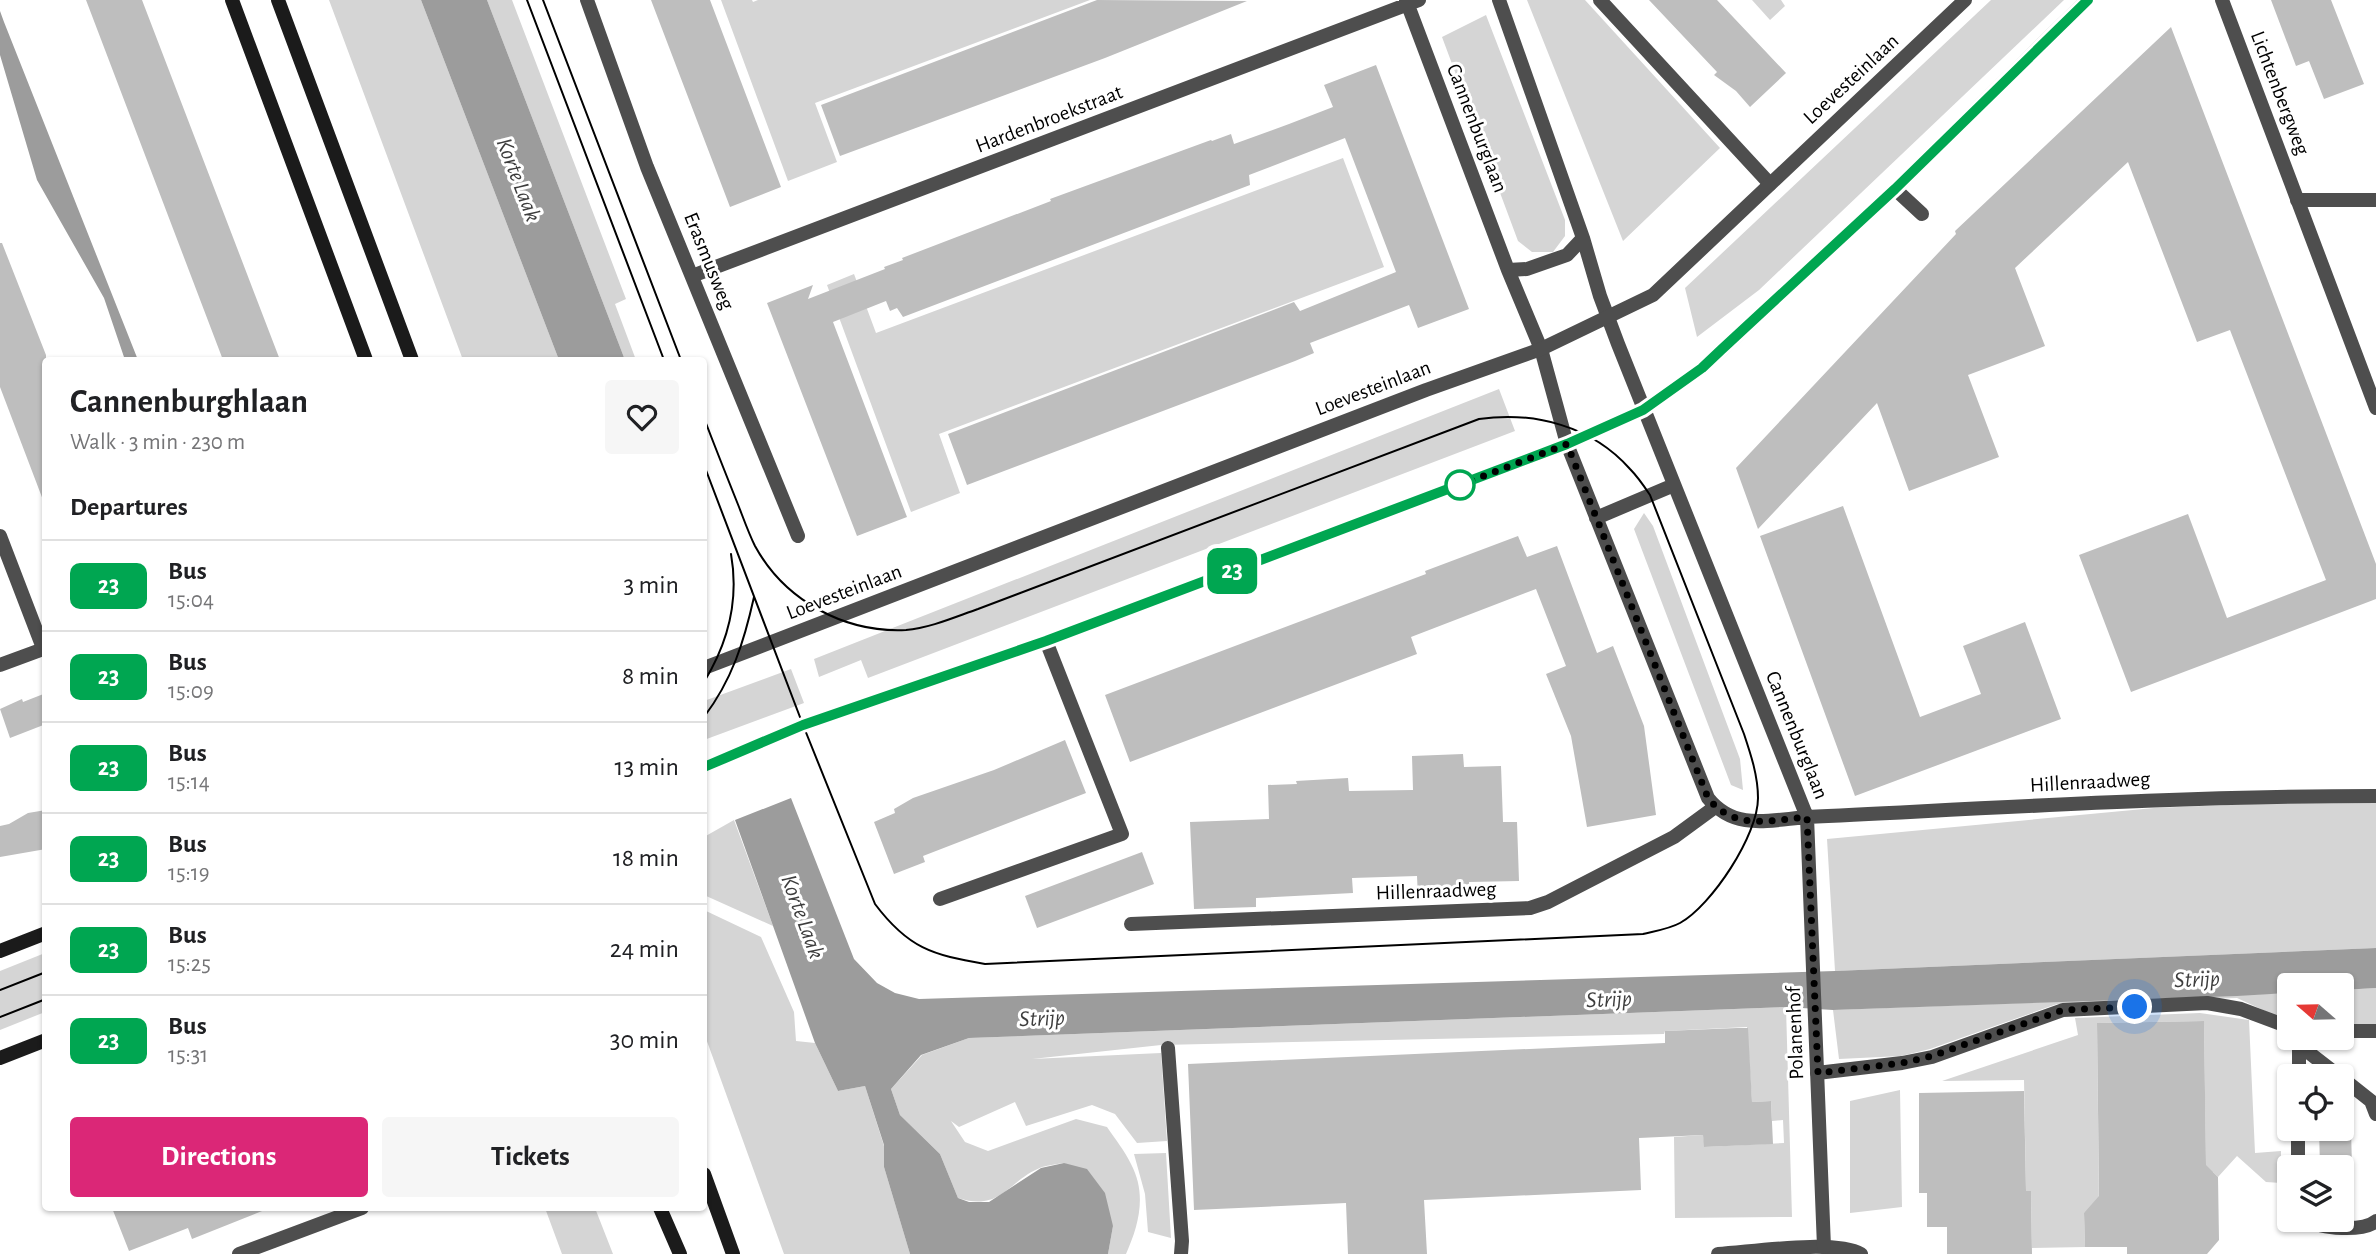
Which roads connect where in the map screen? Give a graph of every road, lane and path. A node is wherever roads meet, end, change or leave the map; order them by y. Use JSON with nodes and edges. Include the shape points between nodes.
{"nodes":[{"id":1,"x":232,"y":0,"type":"edge"},
{"id":2,"x":278,"y":0,"type":"edge"},
{"id":3,"x":587,"y":0,"type":"edge"},
{"id":4,"x":1499,"y":0,"type":"edge"},
{"id":5,"x":1600,"y":0,"type":"edge"},
{"id":6,"x":1965,"y":0,"type":"edge"},
{"id":7,"x":2088,"y":0,"type":"edge"},
{"id":8,"x":2222,"y":0,"type":"edge"},
{"id":9,"x":1411,"y":2,"type":"edge"},
{"id":10,"x":1770,"y":184,"type":"junction"},
{"id":11,"x":1895,"y":189,"type":"junction"},
{"id":12,"x":2298,"y":200,"type":"junction"},
{"id":13,"x":2376,"y":200,"type":"edge"},
{"id":14,"x":1922,"y":214,"type":"dead end"},
{"id":15,"x":1583,"y":238,"type":"junction"},
{"id":16,"x":1508,"y":270,"type":"junction"},
{"id":17,"x":692,"y":276,"type":"junction"},
{"id":18,"x":1608,"y":318,"type":"junction"},
{"id":19,"x":1541,"y":349,"type":"junction"},
{"id":20,"x":365,"y":357,"type":"edge"},
{"id":21,"x":411,"y":357,"type":"edge"},
{"id":22,"x":2376,"y":408,"type":"edge"},
{"id":23,"x":1643,"y":410,"type":"junction"},
{"id":24,"x":1567,"y":444,"type":"junction"},
{"id":25,"x":1674,"y":485,"type":"junction"},
{"id":26,"x":1596,"y":518,"type":"junction"},
{"id":27,"x":0,"y":536,"type":"edge"},
{"id":28,"x":798,"y":536,"type":"dead end"},
{"id":29,"x":1046,"y":641,"type":"junction"},
{"id":30,"x":42,"y":643,"type":"edge"},
{"id":31,"x":42,"y":649,"type":"edge"},
{"id":32,"x":0,"y":665,"type":"edge"},
{"id":33,"x":707,"y":667,"type":"edge"},
{"id":34,"x":707,"y":766,"type":"edge"},
{"id":35,"x":2376,"y":796,"type":"edge"},
{"id":36,"x":1715,"y":807,"type":"junction"},
{"id":37,"x":1807,"y":817,"type":"junction"},
{"id":38,"x":940,"y":899,"type":"dead end"},
{"id":39,"x":1131,"y":924,"type":"dead end"},
{"id":40,"x":42,"y":935,"type":"edge"},
{"id":41,"x":0,"y":951,"type":"edge"},
{"id":42,"x":2277,"y":1022,"type":"edge"},
{"id":43,"x":2354,"y":1031,"type":"edge"},
{"id":44,"x":2376,"y":1031,"type":"edge"},
{"id":45,"x":42,"y":1042,"type":"edge"},
{"id":46,"x":1168,"y":1048,"type":"dead end"},
{"id":47,"x":2309,"y":1050,"type":"edge"},
{"id":48,"x":0,"y":1058,"type":"edge"},
{"id":49,"x":2325,"y":1064,"type":"edge"},
{"id":50,"x":1818,"y":1073,"type":"junction"},
{"id":51,"x":2354,"y":1088,"type":"edge"},
{"id":52,"x":2376,"y":1114,"type":"edge"},
{"id":53,"x":707,"y":1182,"type":"edge"},
{"id":54,"x":354,"y":1211,"type":"edge"},
{"id":55,"x":661,"y":1211,"type":"edge"},
{"id":56,"x":2376,"y":1221,"type":"edge"},
{"id":57,"x":2354,"y":1228,"type":"edge"},
{"id":58,"x":1824,"y":1247,"type":"junction"},
{"id":59,"x":239,"y":1254,"type":"edge"},
{"id":60,"x":680,"y":1254,"type":"edge"},
{"id":61,"x":733,"y":1254,"type":"edge"},
{"id":62,"x":1181,"y":1254,"type":"edge"},
{"id":63,"x":1718,"y":1254,"type":"edge"},
{"id":64,"x":1861,"y":1254,"type":"edge"}],
"edges":[{"from":1,"to":20,"type":"main road"},
{"from":2,"to":21,"type":"main road"},
{"from":3,"to":17,"type":"street","name":"Erasmusweg"},
{"from":4,"to":15,"type":"street","name":"Cannenburglaan"},
{"from":5,"to":10,"type":"street"},
{"from":6,"to":10,"type":"street","name":"Loevesteinlaan"},
{"from":7,"to":11,"type":"street"},
{"from":8,"to":12,"type":"street","name":"Lichtenbergweg"},
{"from":9,"to":16,"type":"street","name":"Cannenburglaan"},
{"from":9,"to":17,"type":"street","name":"Hardenbroekstraat"},
{"from":10,"to":18,"type":"street","name":"Loevesteinlaan","via":[[1653,295]]},
{"from":11,"to":14,"type":"street"},
{"from":11,"to":23,"type":"street","via":[[1702,368]]},
{"from":12,"to":13,"type":"street"},
{"from":12,"to":22,"type":"street","name":"Lichtenbergweg"},
{"from":15,"to":16,"type":"street","via":[[1567,255],[1527,269]]},
{"from":15,"to":18,"type":"street","name":"Cannenburglaan"},
{"from":16,"to":19,"type":"street","name":"Cannenburglaan"},
{"from":17,"to":28,"type":"street","name":"Erasmusweg"},
{"from":18,"to":19,"type":"street","name":"Loevesteinlaan"},
{"from":18,"to":23,"type":"street","name":"Cannenburglaan"},
{"from":19,"to":24,"type":"street","name":"Cannenburglaan"},
{"from":19,"to":33,"type":"street","name":"Loevesteinlaan"},
{"from":23,"to":24,"type":"street"},
{"from":23,"to":25,"type":"street","name":"Cannenburglaan"},
{"from":24,"to":26,"type":"street","name":"Cannenburglaan"},
{"from":24,"to":29,"type":"street"},
{"from":25,"to":26,"type":"street"},
{"from":25,"to":37,"type":"street","name":"Cannenburglaan"},
{"from":26,"to":36,"type":"street","name":"Cannenburglaan"},
{"from":27,"to":30,"type":"street"},
{"from":29,"to":34,"type":"street","via":[[803,725]]},
{"from":29,"to":38,"type":"street","via":[[1122,834]]},
{"from":31,"to":32,"type":"street"},
{"from":35,"to":37,"type":"street","name":"Hillenraadweg","via":[[2264,796]]},
{"from":36,"to":37,"type":"street","name":"Cannenburglaan","via":[[1738,820]]},
{"from":36,"to":39,"type":"street","name":"Hillenraadweg","via":[[1674,837],[1530,908]]},
{"from":37,"to":50,"type":"street","name":"Polanenhof"},
{"from":40,"to":41,"type":"main road"},
{"from":42,"to":50,"type":"street","via":[[2242,1009],[2207,1003],[2063,1010],[1932,1056]]},
{"from":43,"to":44,"type":"street"},
{"from":45,"to":48,"type":"main road"},
{"from":46,"to":62,"type":"street"},
{"from":47,"to":49,"type":"street"},
{"from":50,"to":58,"type":"street","name":"Polanenhof"},
{"from":51,"to":52,"type":"street","via":[[2371,1101]]},
{"from":53,"to":61,"type":"main road"},
{"from":54,"to":59,"type":"street"},
{"from":55,"to":60,"type":"main road"},
{"from":56,"to":57,"type":"street"},
{"from":58,"to":63,"type":"street"},
{"from":58,"to":64,"type":"street","via":[[1851,1248]]}]}
